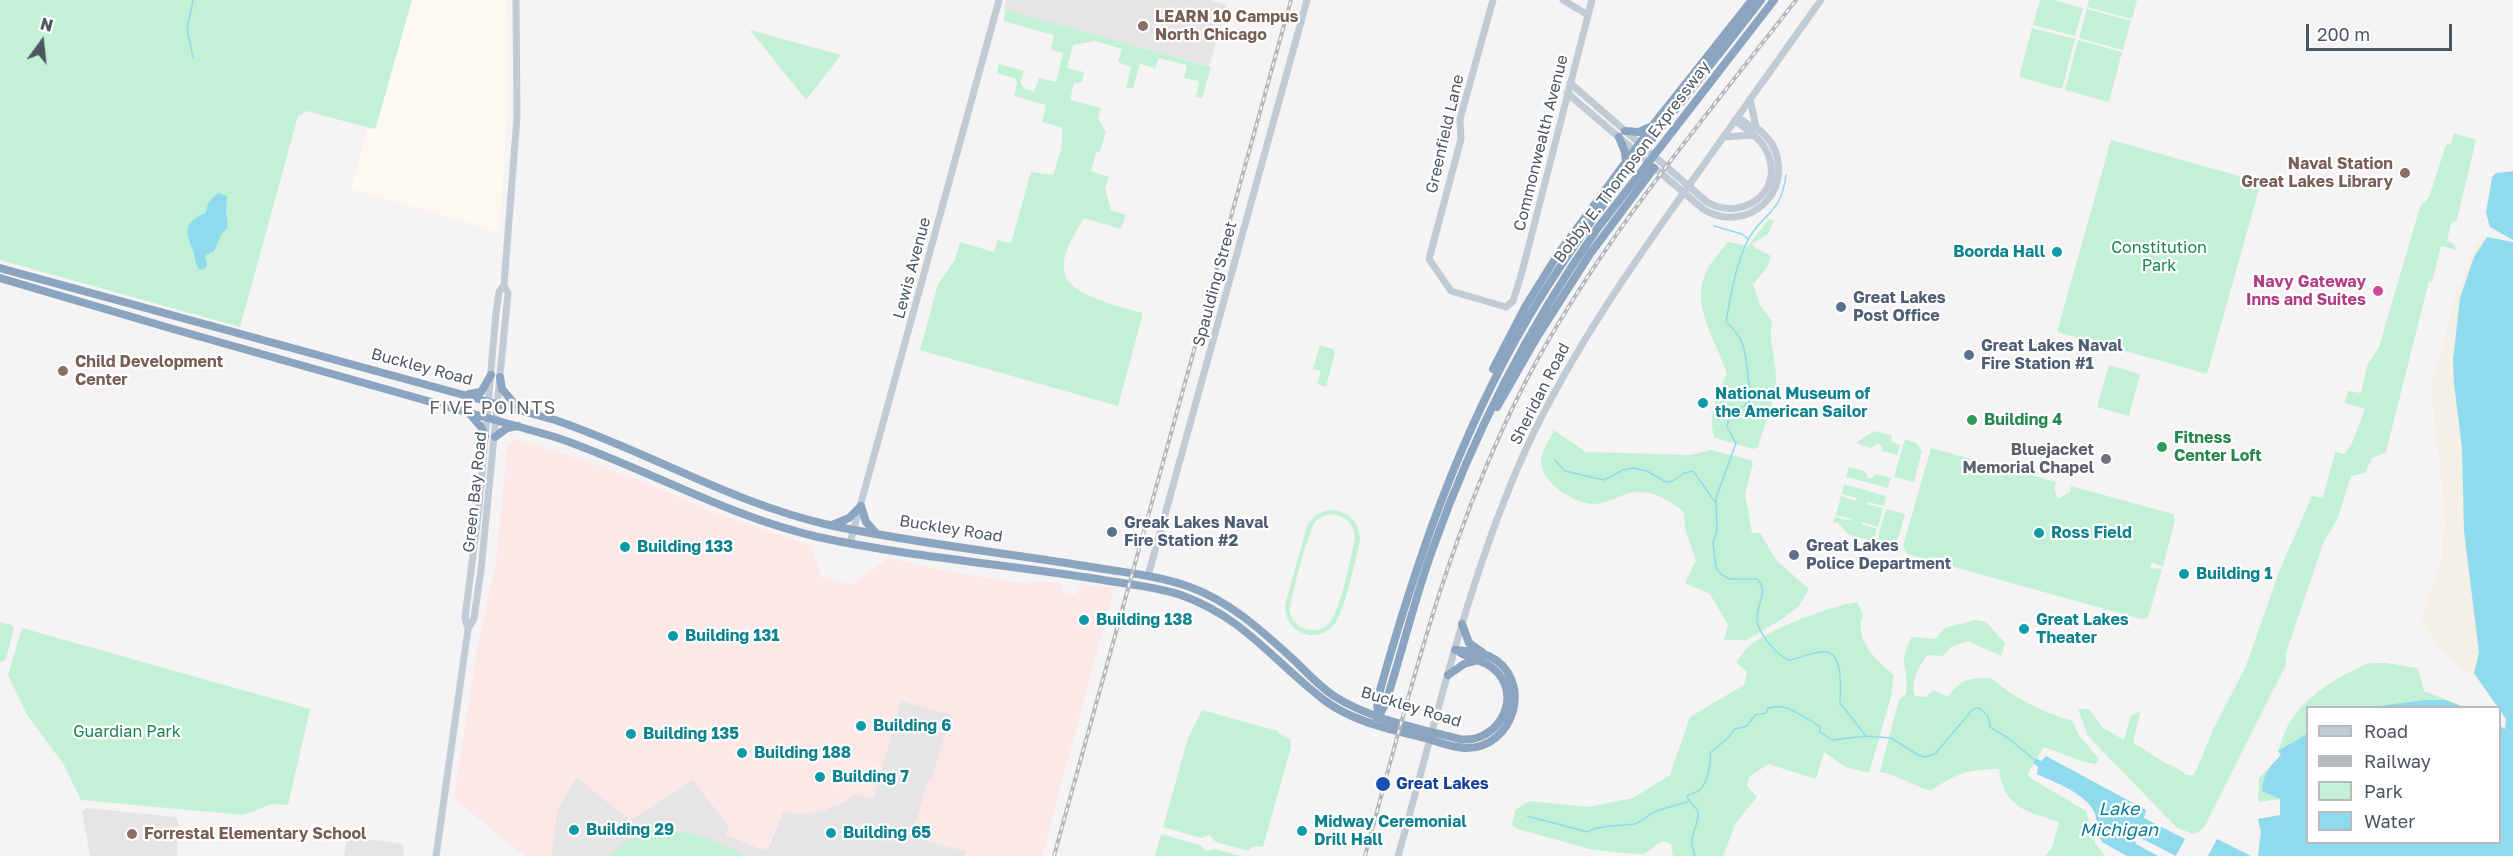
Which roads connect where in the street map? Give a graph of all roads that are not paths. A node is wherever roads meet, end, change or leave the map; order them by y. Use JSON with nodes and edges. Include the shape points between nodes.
{"nodes":[{"id":1,"x":516,"y":0,"type":"edge"},
{"id":2,"x":999,"y":0,"type":"edge"},
{"id":3,"x":1307,"y":0,"type":"edge"},
{"id":4,"x":1493,"y":0,"type":"edge"},
{"id":5,"x":1563,"y":0,"type":"edge"},
{"id":6,"x":1592,"y":0,"type":"edge"},
{"id":7,"x":1752,"y":0,"type":"edge"},
{"id":8,"x":1761,"y":0,"type":"edge"},
{"id":9,"x":1774,"y":0,"type":"edge"},
{"id":10,"x":1821,"y":0,"type":"edge"},
{"id":11,"x":1588,"y":15,"type":"junction"},
{"id":12,"x":1570,"y":83,"type":"junction"},
{"id":13,"x":1567,"y":93,"type":"junction"},
{"id":14,"x":1750,"y":99,"type":"junction"},
{"id":15,"x":1737,"y":119,"type":"junction"},
{"id":16,"x":1653,"y":125,"type":"junction"},
{"id":17,"x":1755,"y":131,"type":"junction"},
{"id":18,"x":1622,"y":134,"type":"junction"},
{"id":19,"x":1724,"y":136,"type":"junction"},
{"id":20,"x":1637,"y":147,"type":"junction"},
{"id":21,"x":1626,"y":162,"type":"junction"},
{"id":22,"x":1654,"y":168,"type":"junction"},
{"id":23,"x":0,"y":268,"type":"edge"},
{"id":24,"x":0,"y":278,"type":"edge"},
{"id":25,"x":1516,"y":292,"type":"joint"},
{"id":26,"x":496,"y":376,"type":"junction"},
{"id":27,"x":460,"y":393,"type":"junction"},
{"id":28,"x":493,"y":403,"type":"junction"},
{"id":29,"x":520,"y":410,"type":"junction"},
{"id":30,"x":467,"y":412,"type":"junction"},
{"id":31,"x":492,"y":418,"type":"junction"},
{"id":32,"x":1484,"y":423,"type":"junction"},
{"id":33,"x":1472,"y":425,"type":"junction"},
{"id":34,"x":519,"y":426,"type":"junction"},
{"id":35,"x":490,"y":437,"type":"junction"},
{"id":36,"x":753,"y":503,"type":"junction"},
{"id":37,"x":861,"y":506,"type":"junction"},
{"id":38,"x":749,"y":516,"type":"junction"},
{"id":39,"x":832,"y":525,"type":"junction"},
{"id":40,"x":854,"y":530,"type":"junction"},
{"id":41,"x":877,"y":533,"type":"junction"},
{"id":42,"x":850,"y":543,"type":"junction"},
{"id":43,"x":1148,"y":576,"type":"junction"},
{"id":44,"x":1462,"y":624,"type":"junction"},
{"id":45,"x":1455,"y":650,"type":"junction"},
{"id":46,"x":1482,"y":657,"type":"junction"},
{"id":47,"x":1448,"y":675,"type":"junction"},
{"id":48,"x":1378,"y":716,"type":"junction"},
{"id":49,"x":1376,"y":725,"type":"junction"},
{"id":50,"x":436,"y":856,"type":"edge"},
{"id":51,"x":1398,"y":856,"type":"edge"}],
"edges":[{"from":1,"to":26,"type":"main road","name":"Green Bay Road","via":[[517,117],[504,285],[508,293]]},
{"from":2,"to":37,"type":"main road","name":"Lewis Avenue"},
{"from":3,"to":43,"type":"main road","name":"Spaulding Street"},
{"from":4,"to":25,"type":"main road","name":"Greenfield Lane","via":[[1460,119],[1461,139],[1429,256],[1454,292],[1503,307],[1511,304]]},
{"from":5,"to":11,"type":"main road"},
{"from":6,"to":11,"type":"main road","name":"Commonwealth Avenue"},
{"from":7,"to":16,"type":"highway"},
{"from":8,"to":33,"type":"highway","name":"Bobby E. Thompson Expressway","via":[[1622,180],[1551,281],[1508,353]]},
{"from":9,"to":32,"type":"highway","name":"Bobby E. Thompson Expressway","via":[[1571,267]]},
{"from":10,"to":14,"type":"main road","name":"Sheridan Road"},
{"from":11,"to":12,"type":"main road","name":"Commonwealth Avenue"},
{"from":12,"to":13,"type":"main road","name":"Commonwealth Avenue"},
{"from":12,"to":18,"type":"main road"},
{"from":13,"to":18,"type":"main road"},
{"from":13,"to":25,"type":"main road","name":"Commonwealth Avenue"},
{"from":14,"to":15,"type":"main road","name":"Sheridan Road"},
{"from":14,"to":17,"type":"main road"},
{"from":15,"to":17,"type":"main road"},
{"from":15,"to":19,"type":"main road","name":"Sheridan Road"},
{"from":16,"to":18,"type":"highway","via":[[1641,132]]},
{"from":16,"to":20,"type":"highway"},
{"from":17,"to":19,"type":"main road"},
{"from":17,"to":20,"type":"main road","via":[[1768,154],[1770,178],[1760,197],[1737,209],[1707,202]]},
{"from":17,"to":22,"type":"main road","via":[[1771,143],[1778,175],[1762,206],[1742,217],[1710,213]]},
{"from":18,"to":20,"type":"main road"},
{"from":18,"to":21,"type":"highway"},
{"from":19,"to":44,"type":"main road","name":"Sheridan Road","via":[[1598,317],[1546,409],[1495,524]]},
{"from":20,"to":21,"type":"highway"},
{"from":20,"to":22,"type":"main road"},
{"from":21,"to":33,"type":"highway","via":[[1558,254],[1525,307],[1487,383]]},
{"from":22,"to":32,"type":"highway","via":[[1590,254]]},
{"from":23,"to":27,"type":"highway","name":"Buckley Road"},
{"from":24,"to":30,"type":"highway","name":"Buckley Road"},
{"from":26,"to":27,"type":"highway","via":[[482,392]]},
{"from":26,"to":28,"type":"main road","name":"Green Bay Road"},
{"from":26,"to":29,"type":"highway"},
{"from":27,"to":28,"type":"highway","name":"Buckley Road"},
{"from":28,"to":29,"type":"highway","name":"Buckley Road"},
{"from":28,"to":31,"type":"main road","name":"Green Bay Road"},
{"from":29,"to":36,"type":"highway","name":"Buckley Road","via":[[598,436]]},
{"from":30,"to":31,"type":"highway","name":"Buckley Road"},
{"from":30,"to":35,"type":"highway"},
{"from":31,"to":34,"type":"highway","name":"Buckley Road"},
{"from":31,"to":35,"type":"main road","name":"Green Bay Road"},
{"from":32,"to":48,"type":"highway","name":"Bobby E. Thompson Expressway","via":[[1441,525],[1385,705]]},
{"from":33,"to":48,"type":"highway","name":"Bobby E. Thompson Expressway","via":[[1443,490],[1406,596],[1377,701]]},
{"from":34,"to":35,"type":"highway"},
{"from":34,"to":38,"type":"highway","name":"Buckley Road","via":[[586,447]]},
{"from":35,"to":50,"type":"main road","name":"Green Bay Road","via":[[474,618],[468,629]]},
{"from":36,"to":38,"type":"highway"},
{"from":36,"to":39,"type":"highway","name":"Buckley Road"},
{"from":37,"to":39,"type":"highway","via":[[849,518]]},
{"from":37,"to":40,"type":"main road","name":"Lewis Avenue"},
{"from":37,"to":41,"type":"highway","via":[[866,522]]},
{"from":38,"to":42,"type":"highway","name":"Buckley Road"},
{"from":39,"to":40,"type":"highway","name":"Buckley Road"},
{"from":40,"to":41,"type":"highway","name":"Buckley Road"},
{"from":40,"to":42,"type":"main road","name":"Lewis Avenue"},
{"from":41,"to":43,"type":"highway","name":"Buckley Road"},
{"from":42,"to":49,"type":"highway","name":"Buckley Road","via":[[1065,573],[1179,594],[1226,616],[1325,701]]},
{"from":43,"to":48,"type":"highway","name":"Buckley Road","via":[[1193,588],[1220,602],[1260,630],[1333,695]]},
{"from":44,"to":45,"type":"main road","name":"Sheridan Road"},
{"from":44,"to":46,"type":"highway","via":[[1469,643]]},
{"from":45,"to":46,"type":"highway","name":"Buckley Road"},
{"from":45,"to":47,"type":"main road","name":"Sheridan Road"},
{"from":46,"to":47,"type":"highway"},
{"from":46,"to":48,"type":"highway","name":"Buckley Road","via":[[1498,673],[1507,697],[1501,720],[1488,734],[1463,740]]},
{"from":46,"to":49,"type":"highway","name":"Buckley Road","via":[[1497,661],[1506,671],[1516,698],[1508,724],[1491,741],[1456,747]]},
{"from":47,"to":51,"type":"main road","name":"Sheridan Road"},
{"from":48,"to":49,"type":"highway","name":"Bobby E. Thompson Expressway"}]}
